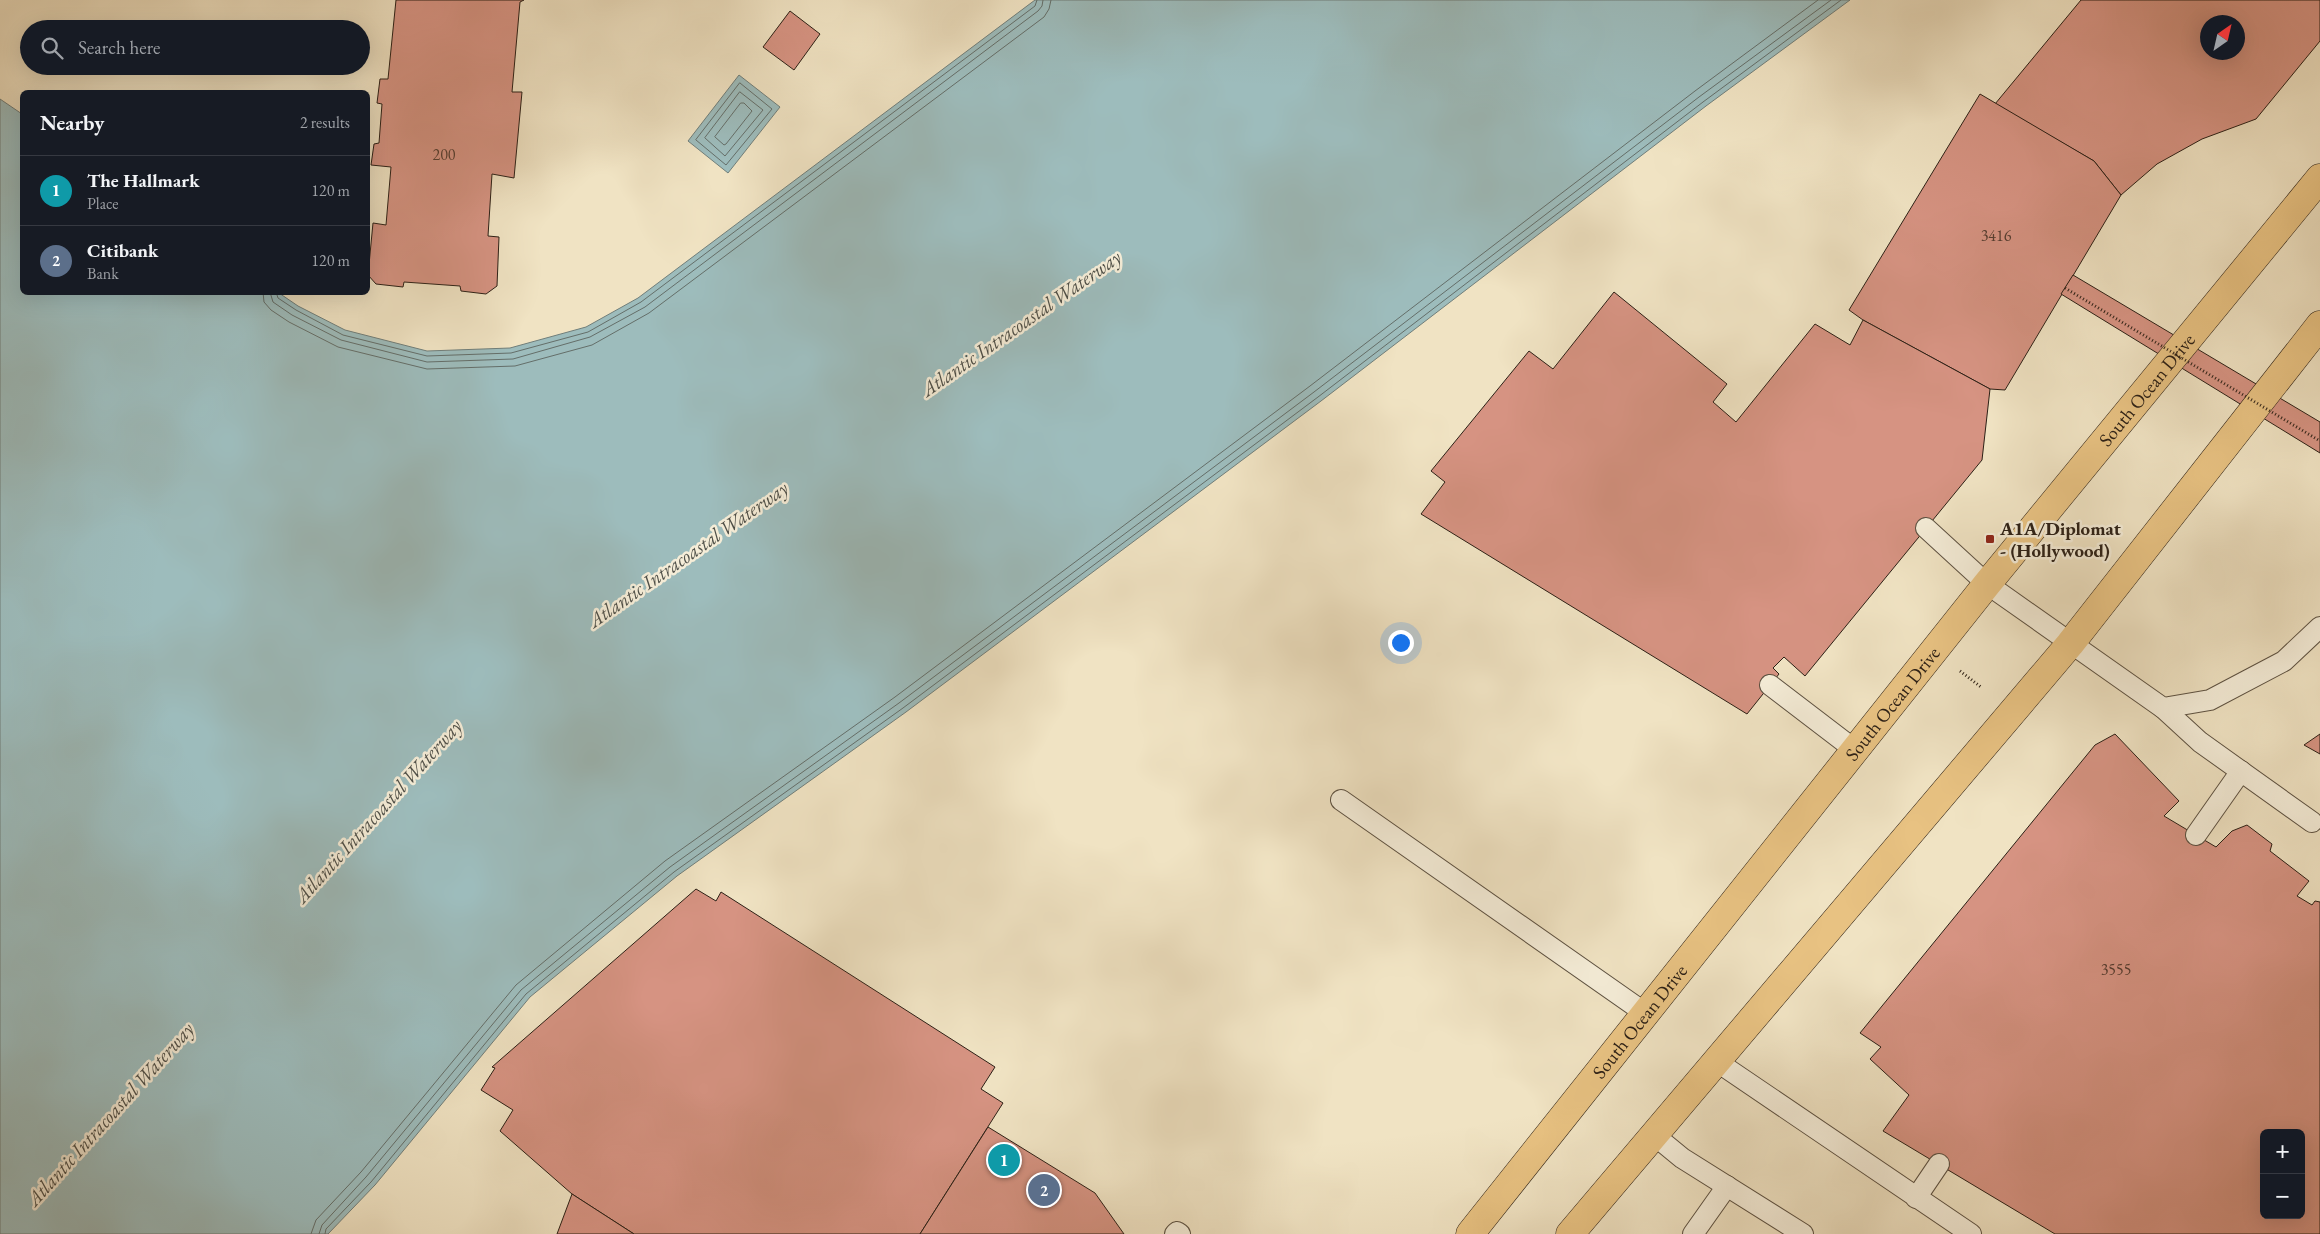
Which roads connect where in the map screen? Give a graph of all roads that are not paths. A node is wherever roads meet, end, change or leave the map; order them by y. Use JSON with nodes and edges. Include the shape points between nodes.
{"nodes":[{"id":1,"x":2320,"y":178,"type":"edge"},
{"id":2,"x":2320,"y":325,"type":"edge"},
{"id":3,"x":1926,"y":528,"type":"dead end"},
{"id":4,"x":1986,"y":584,"type":"junction"},
{"id":5,"x":2320,"y":627,"type":"edge"},
{"id":6,"x":2070,"y":644,"type":"junction"},
{"id":7,"x":1770,"y":685,"type":"dead end"},
{"id":8,"x":2163,"y":708,"type":"junction"},
{"id":9,"x":1855,"y":750,"type":"junction"},
{"id":10,"x":2241,"y":771,"type":"junction"},
{"id":11,"x":1341,"y":800,"type":"dead end"},
{"id":12,"x":2312,"y":822,"type":"dead end"},
{"id":13,"x":2196,"y":835,"type":"dead end"},
{"id":14,"x":1645,"y":1013,"type":"junction"},
{"id":15,"x":1716,"y":1061,"type":"junction"},
{"id":16,"x":1654,"y":1135,"type":"junction"},
{"id":17,"x":1939,"y":1164,"type":"dead end"},
{"id":18,"x":1727,"y":1186,"type":"junction"},
{"id":19,"x":1916,"y":1198,"type":"junction"},
{"id":20,"x":1175,"y":1234,"type":"edge"},
{"id":21,"x":1180,"y":1234,"type":"edge"},
{"id":22,"x":1470,"y":1234,"type":"edge"},
{"id":23,"x":1570,"y":1234,"type":"edge"},
{"id":24,"x":1693,"y":1234,"type":"edge"},
{"id":25,"x":1803,"y":1234,"type":"edge"},
{"id":26,"x":1971,"y":1234,"type":"edge"}],
"edges":[{"from":1,"to":4,"type":"main road","name":"South Ocean Drive"},
{"from":2,"to":6,"type":"main road"},
{"from":3,"to":4,"type":"lane"},
{"from":4,"to":6,"type":"lane"},
{"from":4,"to":9,"type":"main road","name":"South Ocean Drive"},
{"from":5,"to":8,"type":"lane","via":[[2284,661],[2210,700]]},
{"from":6,"to":8,"type":"lane"},
{"from":6,"to":15,"type":"main road"},
{"from":7,"to":9,"type":"lane"},
{"from":8,"to":10,"type":"lane","via":[[2200,742]]},
{"from":9,"to":14,"type":"main road","name":"South Ocean Drive"},
{"from":10,"to":12,"type":"lane"},
{"from":10,"to":13,"type":"lane"},
{"from":11,"to":14,"type":"lane"},
{"from":14,"to":22,"type":"main road","name":"South Ocean Drive"},
{"from":15,"to":16,"type":"main road"},
{"from":15,"to":19,"type":"lane"},
{"from":16,"to":18,"type":"lane","via":[[1682,1158]]},
{"from":16,"to":23,"type":"main road"},
{"from":17,"to":19,"type":"lane"},
{"from":18,"to":24,"type":"lane"},
{"from":18,"to":25,"type":"lane"},
{"from":19,"to":26,"type":"lane"},
{"from":20,"to":21,"type":"lane"}]}
